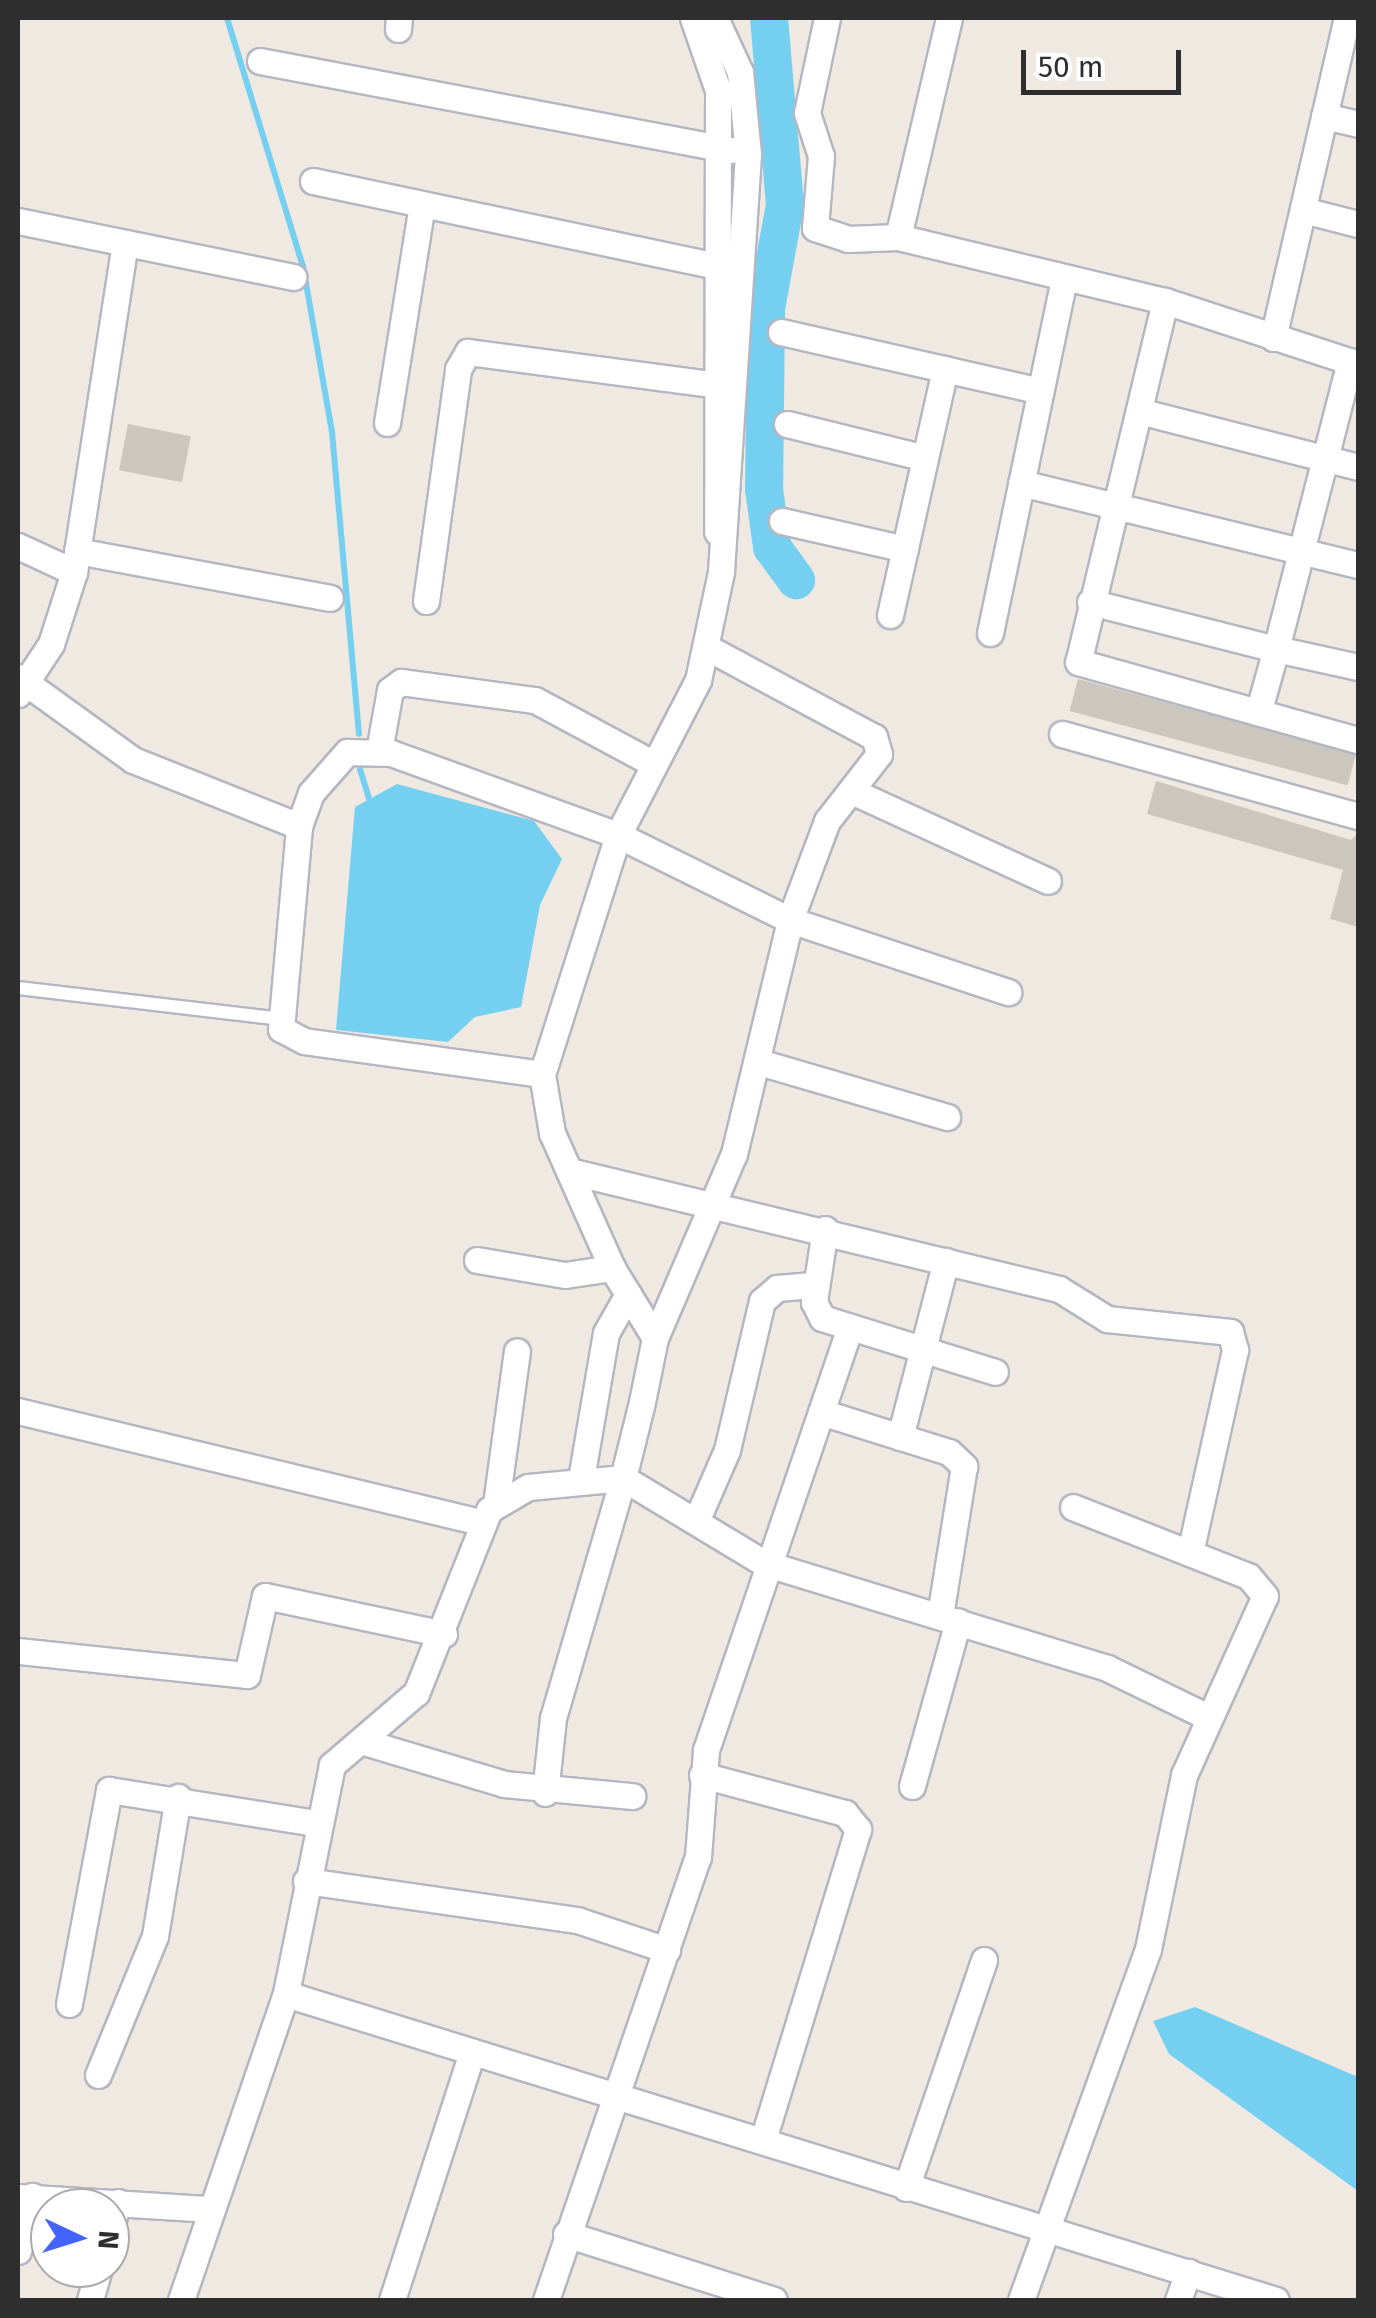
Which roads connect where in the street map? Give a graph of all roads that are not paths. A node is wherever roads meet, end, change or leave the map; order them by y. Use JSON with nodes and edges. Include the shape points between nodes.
{"nodes":[{"id":1,"x":693,"y":18,"type":"edge"},
{"id":2,"x":715,"y":18,"type":"edge"},
{"id":3,"x":827,"y":18,"type":"edge"},
{"id":4,"x":950,"y":18,"type":"edge"},
{"id":5,"x":1348,"y":18,"type":"edge"},
{"id":6,"x":1358,"y":20,"type":"edge"},
{"id":7,"x":260,"y":61,"type":"dead end"},
{"id":8,"x":1324,"y":116,"type":"junction"},
{"id":9,"x":1358,"y":124,"type":"edge"},
{"id":10,"x":718,"y":147,"type":"junction"},
{"id":11,"x":748,"y":154,"type":"junction"},
{"id":12,"x":314,"y":181,"type":"dead end"},
{"id":13,"x":421,"y":210,"type":"junction"},
{"id":14,"x":1303,"y":210,"type":"junction"},
{"id":15,"x":18,"y":221,"type":"edge"},
{"id":16,"x":1358,"y":224,"type":"edge"},
{"id":17,"x":898,"y":237,"type":"junction"},
{"id":18,"x":126,"y":243,"type":"junction"},
{"id":19,"x":713,"y":264,"type":"junction"},
{"id":20,"x":293,"y":277,"type":"dead end"},
{"id":21,"x":1064,"y":278,"type":"junction"},
{"id":22,"x":1165,"y":301,"type":"junction"},
{"id":23,"x":781,"y":332,"type":"dead end"},
{"id":24,"x":1273,"y":338,"type":"junction"},
{"id":25,"x":1354,"y":363,"type":"edge"},
{"id":26,"x":944,"y":369,"type":"junction"},
{"id":27,"x":711,"y":384,"type":"junction"},
{"id":28,"x":1040,"y":391,"type":"junction"},
{"id":29,"x":1138,"y":411,"type":"junction"},
{"id":30,"x":387,"y":422,"type":"dead end"},
{"id":31,"x":787,"y":424,"type":"dead end"},
{"id":32,"x":925,"y":458,"type":"junction"},
{"id":33,"x":1326,"y":459,"type":"junction"},
{"id":34,"x":1358,"y":467,"type":"edge"},
{"id":35,"x":1021,"y":482,"type":"junction"},
{"id":36,"x":1115,"y":504,"type":"junction"},
{"id":37,"x":782,"y":521,"type":"dead end"},
{"id":38,"x":18,"y":546,"type":"edge"},
{"id":39,"x":724,"y":546,"type":"junction"},
{"id":40,"x":905,"y":548,"type":"junction"},
{"id":41,"x":1302,"y":552,"type":"junction"},
{"id":42,"x":76,"y":562,"type":"junction"},
{"id":43,"x":1358,"y":565,"type":"edge"},
{"id":44,"x":330,"y":598,"type":"dead end"},
{"id":45,"x":426,"y":601,"type":"dead end"},
{"id":46,"x":1090,"y":602,"type":"junction"},
{"id":47,"x":890,"y":615,"type":"dead end"},
{"id":48,"x":990,"y":633,"type":"dead end"},
{"id":49,"x":708,"y":648,"type":"junction"},
{"id":50,"x":1276,"y":648,"type":"junction"},
{"id":51,"x":1358,"y":667,"type":"edge"},
{"id":52,"x":20,"y":685,"type":"edge"},
{"id":53,"x":1258,"y":713,"type":"junction"},
{"id":54,"x":1062,"y":734,"type":"dead end"},
{"id":55,"x":1358,"y":740,"type":"edge"},
{"id":56,"x":379,"y":750,"type":"junction"},
{"id":57,"x":652,"y":762,"type":"junction"},
{"id":58,"x":856,"y":793,"type":"junction"},
{"id":59,"x":1358,"y":816,"type":"edge"},
{"id":60,"x":299,"y":826,"type":"junction"},
{"id":61,"x":618,"y":834,"type":"junction"},
{"id":62,"x":1048,"y":881,"type":"dead end"},
{"id":63,"x":790,"y":920,"type":"junction"},
{"id":64,"x":18,"y":988,"type":"edge"},
{"id":65,"x":1008,"y":992,"type":"dead end"},
{"id":66,"x":280,"y":1018,"type":"junction"},
{"id":67,"x":759,"y":1062,"type":"junction"},
{"id":68,"x":542,"y":1074,"type":"junction"},
{"id":69,"x":947,"y":1117,"type":"dead end"},
{"id":70,"x":569,"y":1171,"type":"junction"},
{"id":71,"x":708,"y":1208,"type":"junction"},
{"id":72,"x":825,"y":1229,"type":"junction"},
{"id":73,"x":477,"y":1260,"type":"dead end"},
{"id":74,"x":946,"y":1261,"type":"junction"},
{"id":75,"x":612,"y":1268,"type":"junction"},
{"id":76,"x":814,"y":1285,"type":"junction"},
{"id":77,"x":628,"y":1294,"type":"junction"},
{"id":78,"x":850,"y":1326,"type":"junction"},
{"id":79,"x":656,"y":1338,"type":"junction"},
{"id":80,"x":922,"y":1350,"type":"junction"},
{"id":81,"x":516,"y":1351,"type":"dead end"},
{"id":82,"x":996,"y":1372,"type":"dead end"},
{"id":83,"x":18,"y":1411,"type":"edge"},
{"id":84,"x":821,"y":1412,"type":"junction"},
{"id":85,"x":900,"y":1438,"type":"junction"},
{"id":86,"x":623,"y":1478,"type":"junction"},
{"id":87,"x":582,"y":1479,"type":"junction"},
{"id":88,"x":1073,"y":1507,"type":"dead end"},
{"id":89,"x":488,"y":1513,"type":"junction"},
{"id":90,"x":697,"y":1519,"type":"junction"},
{"id":91,"x":1190,"y":1553,"type":"junction"},
{"id":92,"x":764,"y":1563,"type":"junction"},
{"id":93,"x":949,"y":1618,"type":"junction"},
{"id":94,"x":444,"y":1634,"type":"junction"},
{"id":95,"x":18,"y":1651,"type":"edge"},
{"id":96,"x":1210,"y":1718,"type":"junction"},
{"id":97,"x":361,"y":1741,"type":"junction"},
{"id":98,"x":702,"y":1775,"type":"junction"},
{"id":99,"x":912,"y":1786,"type":"dead end"},
{"id":100,"x":545,"y":1792,"type":"junction"},
{"id":101,"x":632,"y":1796,"type":"dead end"},
{"id":102,"x":178,"y":1798,"type":"junction"},
{"id":103,"x":316,"y":1823,"type":"junction"},
{"id":104,"x":306,"y":1882,"type":"junction"},
{"id":105,"x":667,"y":1950,"type":"junction"},
{"id":106,"x":984,"y":1960,"type":"dead end"},
{"id":107,"x":286,"y":1994,"type":"junction"},
{"id":108,"x":69,"y":2004,"type":"dead end"},
{"id":109,"x":472,"y":2052,"type":"junction"},
{"id":110,"x":98,"y":2075,"type":"dead end"},
{"id":111,"x":618,"y":2094,"type":"junction"},
{"id":112,"x":763,"y":2140,"type":"junction"},
{"id":113,"x":906,"y":2188,"type":"junction"},
{"id":114,"x":25,"y":2197,"type":"edge"},
{"id":115,"x":130,"y":2203,"type":"edge"},
{"id":116,"x":207,"y":2209,"type":"junction"},
{"id":117,"x":1045,"y":2228,"type":"junction"},
{"id":118,"x":566,"y":2234,"type":"junction"},
{"id":119,"x":18,"y":2250,"type":"edge"},
{"id":120,"x":1188,"y":2272,"type":"junction"},
{"id":121,"x":181,"y":2300,"type":"edge"},
{"id":122,"x":392,"y":2300,"type":"edge"},
{"id":123,"x":546,"y":2300,"type":"edge"},
{"id":124,"x":774,"y":2300,"type":"edge"},
{"id":125,"x":1021,"y":2300,"type":"edge"},
{"id":126,"x":1178,"y":2300,"type":"edge"},
{"id":127,"x":1276,"y":2300,"type":"edge"}],
"edges":[{"from":1,"to":10,"type":"street","via":[[718,90]]},
{"from":2,"to":11,"type":"street","via":[[740,72]]},
{"from":3,"to":17,"type":"street","via":[[808,112],[822,167],[815,228],[848,239]]},
{"from":4,"to":17,"type":"street"},
{"from":5,"to":6,"type":"street"},
{"from":5,"to":8,"type":"street"},
{"from":7,"to":10,"type":"street"},
{"from":8,"to":9,"type":"street"},
{"from":8,"to":14,"type":"street"},
{"from":10,"to":11,"type":"street"},
{"from":10,"to":19,"type":"street"},
{"from":11,"to":39,"type":"street"},
{"from":12,"to":13,"type":"street"},
{"from":13,"to":19,"type":"street"},
{"from":13,"to":30,"type":"street"},
{"from":14,"to":16,"type":"street"},
{"from":14,"to":24,"type":"street"},
{"from":15,"to":18,"type":"street"},
{"from":17,"to":21,"type":"street"},
{"from":18,"to":20,"type":"street"},
{"from":18,"to":42,"type":"street"},
{"from":19,"to":27,"type":"street"},
{"from":21,"to":22,"type":"street"},
{"from":21,"to":28,"type":"street"},
{"from":22,"to":24,"type":"street"},
{"from":22,"to":29,"type":"street"},
{"from":23,"to":26,"type":"street"},
{"from":24,"to":25,"type":"street"},
{"from":25,"to":33,"type":"street"},
{"from":26,"to":28,"type":"street"},
{"from":26,"to":32,"type":"street"},
{"from":27,"to":39,"type":"street","via":[[711,510]]},
{"from":27,"to":45,"type":"street","via":[[468,352],[458,370]]},
{"from":28,"to":35,"type":"street"},
{"from":29,"to":33,"type":"street"},
{"from":29,"to":36,"type":"street"},
{"from":31,"to":32,"type":"street"},
{"from":32,"to":40,"type":"street"},
{"from":33,"to":34,"type":"street"},
{"from":33,"to":41,"type":"street"},
{"from":35,"to":36,"type":"street"},
{"from":35,"to":48,"type":"street"},
{"from":36,"to":41,"type":"street"},
{"from":36,"to":46,"type":"street"},
{"from":37,"to":40,"type":"street"},
{"from":38,"to":42,"type":"street"},
{"from":39,"to":49,"type":"street"},
{"from":40,"to":47,"type":"street"},
{"from":41,"to":43,"type":"street"},
{"from":41,"to":50,"type":"street"},
{"from":42,"to":44,"type":"street"},
{"from":42,"to":52,"type":"street","via":[[51,644]]},
{"from":46,"to":50,"type":"street"},
{"from":46,"to":53,"type":"street","via":[[1077,655],[1084,668]]},
{"from":49,"to":57,"type":"street"},
{"from":49,"to":58,"type":"street","via":[[874,737],[879,754]]},
{"from":50,"to":51,"type":"street"},
{"from":50,"to":53,"type":"street"},
{"from":52,"to":60,"type":"street","via":[[132,760]]},
{"from":53,"to":55,"type":"street"},
{"from":54,"to":59,"type":"street"},
{"from":56,"to":57,"type":"street","via":[[390,690],[400,682],[535,700]]},
{"from":56,"to":60,"type":"street","via":[[347,752],[330,767]]},
{"from":56,"to":61,"type":"street"},
{"from":57,"to":61,"type":"street"},
{"from":58,"to":62,"type":"street"},
{"from":58,"to":63,"type":"street","via":[[827,821]]},
{"from":60,"to":66,"type":"street"},
{"from":61,"to":63,"type":"street"},
{"from":61,"to":68,"type":"street"},
{"from":63,"to":65,"type":"street"},
{"from":63,"to":67,"type":"street"},
{"from":64,"to":66,"type":"lane","via":[[174,999]]},
{"from":66,"to":68,"type":"street","via":[[290,1038]]},
{"from":67,"to":69,"type":"street"},
{"from":67,"to":71,"type":"street"},
{"from":68,"to":70,"type":"street","via":[[546,1115]]},
{"from":70,"to":71,"type":"street"},
{"from":70,"to":75,"type":"street"},
{"from":71,"to":72,"type":"street"},
{"from":71,"to":79,"type":"street"},
{"from":72,"to":74,"type":"street"},
{"from":72,"to":76,"type":"street"},
{"from":73,"to":75,"type":"street","via":[[565,1275]]},
{"from":74,"to":80,"type":"street"},
{"from":74,"to":91,"type":"street","via":[[1059,1289],[1107,1319],[1230,1332],[1235,1350]]},
{"from":75,"to":77,"type":"street"},
{"from":76,"to":78,"type":"street","via":[[822,1318]]},
{"from":76,"to":90,"type":"street","via":[[778,1288],[762,1301],[727,1450]]},
{"from":77,"to":79,"type":"street"},
{"from":77,"to":87,"type":"street","via":[[606,1333]]},
{"from":78,"to":80,"type":"street"},
{"from":78,"to":84,"type":"street"},
{"from":79,"to":86,"type":"street"},
{"from":80,"to":82,"type":"street"},
{"from":80,"to":85,"type":"street"},
{"from":81,"to":89,"type":"street"},
{"from":83,"to":89,"type":"street"},
{"from":84,"to":85,"type":"street"},
{"from":84,"to":92,"type":"street"},
{"from":85,"to":93,"type":"street","via":[[949,1452],[964,1466]]},
{"from":86,"to":87,"type":"street"},
{"from":86,"to":90,"type":"street"},
{"from":86,"to":100,"type":"street","via":[[553,1718]]},
{"from":87,"to":89,"type":"street","via":[[528,1487]]},
{"from":88,"to":91,"type":"street"},
{"from":89,"to":94,"type":"street"},
{"from":90,"to":92,"type":"street"},
{"from":91,"to":96,"type":"street","via":[[1264,1586]]},
{"from":92,"to":93,"type":"street"},
{"from":92,"to":98,"type":"street"},
{"from":93,"to":96,"type":"street","via":[[1107,1668]]},
{"from":93,"to":99,"type":"street"},
{"from":94,"to":95,"type":"street","via":[[264,1596],[247,1675]]},
{"from":94,"to":97,"type":"street","via":[[416,1693]]},
{"from":96,"to":117,"type":"street","via":[[1184,1775],[1148,1949]]},
{"from":97,"to":100,"type":"street"},
{"from":97,"to":103,"type":"street","via":[[332,1765]]},
{"from":98,"to":105,"type":"street","via":[[704,1832]]},
{"from":98,"to":112,"type":"street","via":[[845,1813],[858,1829]]},
{"from":100,"to":101,"type":"street"},
{"from":102,"to":103,"type":"street"},
{"from":102,"to":108,"type":"street","via":[[118,1786],[103,1796]]},
{"from":102,"to":110,"type":"street","via":[[155,1936]]},
{"from":103,"to":104,"type":"street"},
{"from":104,"to":105,"type":"street","via":[[544,1914]]},
{"from":104,"to":107,"type":"street"},
{"from":105,"to":111,"type":"street"},
{"from":106,"to":113,"type":"street"},
{"from":107,"to":109,"type":"street"},
{"from":107,"to":116,"type":"street"},
{"from":109,"to":111,"type":"street"},
{"from":109,"to":122,"type":"street"},
{"from":111,"to":112,"type":"street"},
{"from":111,"to":118,"type":"street"},
{"from":112,"to":113,"type":"street"},
{"from":113,"to":117,"type":"street"},
{"from":114,"to":119,"type":"street"},
{"from":115,"to":116,"type":"street"},
{"from":116,"to":121,"type":"street"},
{"from":117,"to":120,"type":"street"},
{"from":117,"to":125,"type":"street"},
{"from":118,"to":123,"type":"street"},
{"from":118,"to":124,"type":"street"},
{"from":120,"to":126,"type":"street"},
{"from":120,"to":127,"type":"street"}]}
